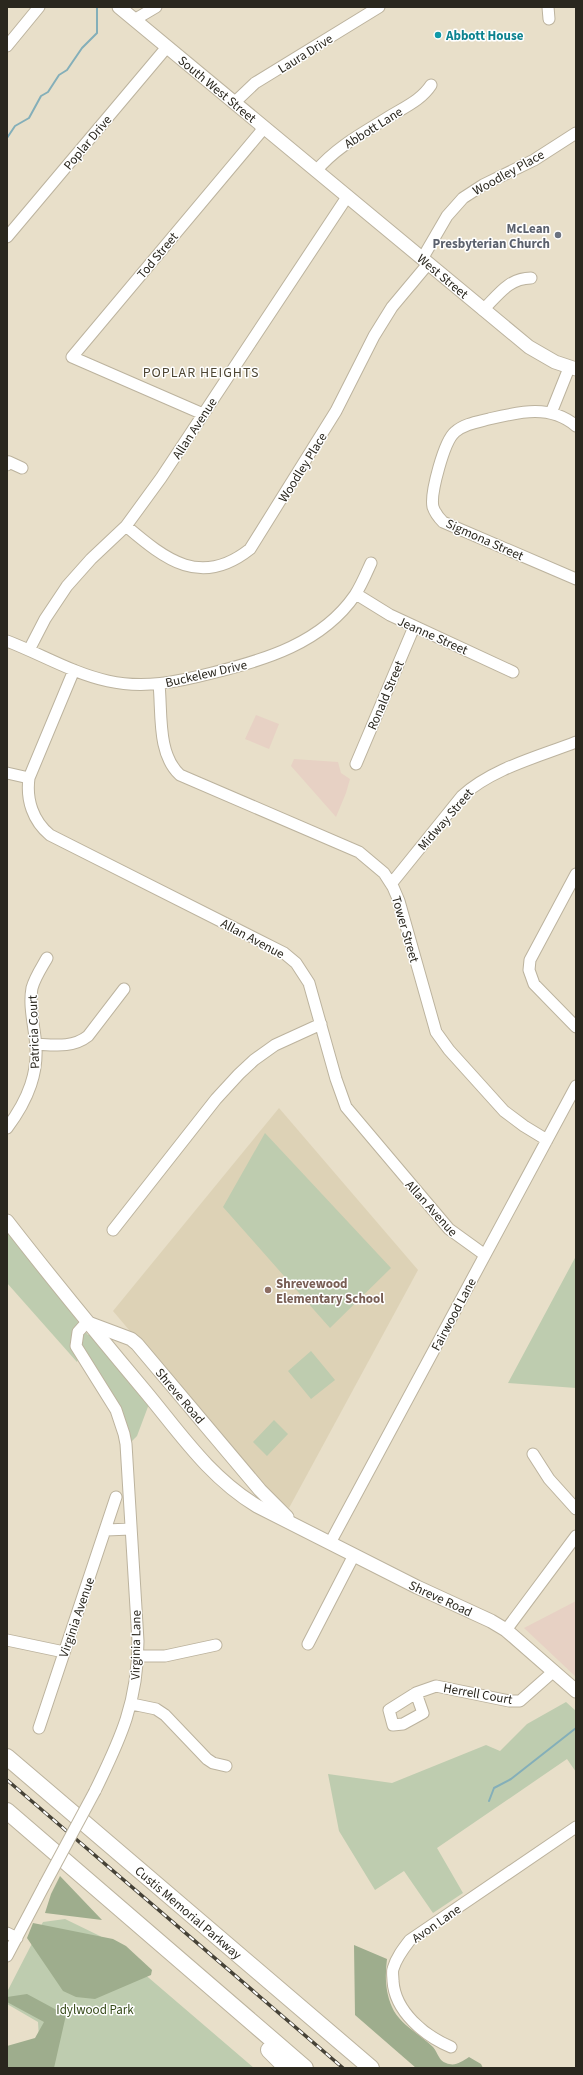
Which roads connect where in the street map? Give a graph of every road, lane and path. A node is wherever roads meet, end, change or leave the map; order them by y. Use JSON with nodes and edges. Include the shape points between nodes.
{"nodes":[{"id":1,"x":40,"y":7,"type":"edge"},
{"id":2,"x":119,"y":7,"type":"edge"},
{"id":3,"x":156,"y":7,"type":"edge"},
{"id":4,"x":379,"y":7,"type":"edge"},
{"id":5,"x":548,"y":7,"type":"edge"},
{"id":6,"x":549,"y":19,"type":"dead end"},
{"id":7,"x":134,"y":20,"type":"junction"},
{"id":8,"x":7,"y":46,"type":"edge"},
{"id":9,"x":167,"y":47,"type":"junction"},
{"id":10,"x":431,"y":85,"type":"dead end"},
{"id":11,"x":234,"y":103,"type":"junction"},
{"id":12,"x":264,"y":128,"type":"junction"},
{"id":13,"x":576,"y":133,"type":"edge"},
{"id":14,"x":316,"y":172,"type":"junction"},
{"id":15,"x":347,"y":197,"type":"junction"},
{"id":16,"x":7,"y":237,"type":"edge"},
{"id":17,"x":424,"y":262,"type":"junction"},
{"id":18,"x":532,"y":278,"type":"dead end"},
{"id":19,"x":483,"y":310,"type":"junction"},
{"id":20,"x":573,"y":368,"type":"edge"},
{"id":21,"x":551,"y":413,"type":"junction"},
{"id":22,"x":203,"y":414,"type":"junction"},
{"id":23,"x":576,"y":426,"type":"edge"},
{"id":24,"x":7,"y":464,"type":"edge"},
{"id":25,"x":22,"y":468,"type":"dead end"},
{"id":26,"x":126,"y":526,"type":"junction"},
{"id":27,"x":371,"y":563,"type":"dead end"},
{"id":28,"x":576,"y":579,"type":"edge"},
{"id":29,"x":356,"y":594,"type":"junction"},
{"id":30,"x":414,"y":627,"type":"junction"},
{"id":31,"x":7,"y":641,"type":"edge"},
{"id":32,"x":29,"y":650,"type":"junction"},
{"id":33,"x":74,"y":670,"type":"junction"},
{"id":34,"x":513,"y":672,"type":"dead end"},
{"id":35,"x":159,"y":684,"type":"junction"},
{"id":36,"x":576,"y":742,"type":"edge"},
{"id":37,"x":356,"y":764,"type":"dead end"},
{"id":38,"x":7,"y":773,"type":"edge"},
{"id":39,"x":29,"y":778,"type":"junction"},
{"id":40,"x":576,"y":874,"type":"edge"},
{"id":41,"x":391,"y":884,"type":"junction"},
{"id":42,"x":47,"y":958,"type":"dead end"},
{"id":43,"x":124,"y":989,"type":"dead end"},
{"id":44,"x":321,"y":1024,"type":"junction"},
{"id":45,"x":576,"y":1027,"type":"edge"},
{"id":46,"x":36,"y":1044,"type":"junction"},
{"id":47,"x":576,"y":1086,"type":"edge"},
{"id":48,"x":7,"y":1128,"type":"edge"},
{"id":49,"x":547,"y":1140,"type":"junction"},
{"id":50,"x":7,"y":1221,"type":"edge"},
{"id":51,"x":113,"y":1230,"type":"dead end"},
{"id":52,"x":485,"y":1256,"type":"junction"},
{"id":53,"x":87,"y":1322,"type":"junction"},
{"id":54,"x":119,"y":1335,"type":"junction"},
{"id":55,"x":106,"y":1346,"type":"junction"},
{"id":56,"x":533,"y":1454,"type":"dead end"},
{"id":57,"x":116,"y":1498,"type":"dead end"},
{"id":58,"x":576,"y":1509,"type":"edge"},
{"id":59,"x":293,"y":1524,"type":"junction"},
{"id":60,"x":131,"y":1529,"type":"junction"},
{"id":61,"x":106,"y":1530,"type":"junction"},
{"id":62,"x":576,"y":1536,"type":"edge"},
{"id":63,"x":330,"y":1543,"type":"junction"},
{"id":64,"x":354,"y":1555,"type":"junction"},
{"id":65,"x":506,"y":1630,"type":"junction"},
{"id":66,"x":7,"y":1640,"type":"edge"},
{"id":67,"x":308,"y":1644,"type":"dead end"},
{"id":68,"x":216,"y":1645,"type":"dead end"},
{"id":69,"x":64,"y":1652,"type":"junction"},
{"id":70,"x":138,"y":1656,"type":"junction"},
{"id":71,"x":554,"y":1671,"type":"junction"},
{"id":72,"x":576,"y":1691,"type":"edge"},
{"id":73,"x":416,"y":1693,"type":"dead end"},
{"id":74,"x":132,"y":1704,"type":"junction"},
{"id":75,"x":39,"y":1728,"type":"dead end"},
{"id":76,"x":7,"y":1757,"type":"edge"},
{"id":77,"x":226,"y":1766,"type":"dead end"},
{"id":78,"x":7,"y":1811,"type":"edge"},
{"id":79,"x":576,"y":1827,"type":"edge"},
{"id":80,"x":146,"y":1931,"type":"junction"},
{"id":81,"x":12,"y":1935,"type":"edge"},
{"id":82,"x":7,"y":1956,"type":"edge"},
{"id":83,"x":451,"y":2047,"type":"dead end"},
{"id":84,"x":287,"y":2068,"type":"edge"},
{"id":85,"x":305,"y":2068,"type":"edge"},
{"id":86,"x":314,"y":2068,"type":"edge"},
{"id":87,"x":371,"y":2068,"type":"edge"}],
"edges":[{"from":1,"to":8,"type":"street"},
{"from":2,"to":7,"type":"main road","name":"South West Street"},
{"from":3,"to":7,"type":"street"},
{"from":4,"to":11,"type":"street","name":"Laura Drive","via":[[255,83]]},
{"from":5,"to":6,"type":"street"},
{"from":7,"to":9,"type":"main road","name":"South West Street"},
{"from":9,"to":11,"type":"main road","name":"South West Street"},
{"from":9,"to":16,"type":"street","name":"Poplar Drive"},
{"from":10,"to":14,"type":"street","name":"Abbott Lane","via":[[420,98],[342,146],[325,160]]},
{"from":11,"to":12,"type":"main road","name":"South West Street"},
{"from":12,"to":14,"type":"main road","name":"South West Street"},
{"from":12,"to":22,"type":"street","name":"Tod Street","via":[[72,357]]},
{"from":13,"to":17,"type":"street","name":"Woodley Place","via":[[534,160],[462,198],[447,216]]},
{"from":14,"to":15,"type":"main road","name":"West Street"},
{"from":15,"to":17,"type":"main road","name":"West Street"},
{"from":15,"to":22,"type":"street","name":"Allan Avenue"},
{"from":17,"to":19,"type":"main road","name":"West Street"},
{"from":17,"to":26,"type":"street","name":"Woodley Place","via":[[374,336],[336,411],[250,549],[238,558],[221,565],[180,564],[158,554]]},
{"from":18,"to":19,"type":"street","via":[[516,280],[509,284]]},
{"from":19,"to":20,"type":"main road","name":"West Street","via":[[529,347],[549,359]]},
{"from":20,"to":21,"type":"street"},
{"from":21,"to":23,"type":"street"},
{"from":21,"to":28,"type":"street","name":"Sigmona Street","via":[[522,411],[469,424],[455,432],[444,447],[433,507],[439,518],[451,526]]},
{"from":22,"to":26,"type":"street","name":"Allan Avenue"},
{"from":24,"to":25,"type":"street","via":[[9,462]]},
{"from":26,"to":32,"type":"street","name":"Allan Avenue","via":[[67,586],[45,619]]},
{"from":27,"to":29,"type":"street","name":"Buckelew Drive"},
{"from":29,"to":30,"type":"street","name":"Jeanne Street"},
{"from":29,"to":35,"type":"street","name":"Buckelew Drive","via":[[322,628],[288,650],[241,666]]},
{"from":30,"to":34,"type":"street","name":"Jeanne Street"},
{"from":30,"to":37,"type":"street","name":"Ronald Street"},
{"from":31,"to":32,"type":"street","name":"Buckelew Drive"},
{"from":32,"to":33,"type":"street","name":"Buckelew Drive"},
{"from":33,"to":35,"type":"street","name":"Buckelew Drive","via":[[108,681]]},
{"from":33,"to":39,"type":"street","name":"Allan Avenue"},
{"from":35,"to":41,"type":"street","name":"Tower Street","via":[[164,745],[170,764],[180,775],[359,852],[377,866]]},
{"from":36,"to":41,"type":"street","name":"Midway Street","via":[[495,774],[473,786],[462,796]]},
{"from":38,"to":39,"type":"street"},
{"from":39,"to":44,"type":"street","name":"Allan Avenue","via":[[30,804],[39,823],[50,835],[288,956],[307,977]]},
{"from":40,"to":45,"type":"street","via":[[530,960],[528,970],[534,984]]},
{"from":41,"to":49,"type":"street","name":"Tower Street","via":[[399,901],[436,1032],[504,1111]]},
{"from":42,"to":46,"type":"street","name":"Patricia Court","via":[[36,978],[31,996]]},
{"from":43,"to":46,"type":"street","via":[[83,1041],[67,1045]]},
{"from":44,"to":51,"type":"street","via":[[275,1045],[239,1074],[216,1099]]},
{"from":44,"to":52,"type":"street","name":"Allan Avenue","via":[[342,1097],[351,1113],[449,1229]]},
{"from":46,"to":48,"type":"street","name":"Patricia Court","via":[[36,1066],[31,1088]]},
{"from":47,"to":49,"type":"street","name":"Fairwood Lane"},
{"from":49,"to":52,"type":"street","name":"Fairwood Lane"},
{"from":50,"to":53,"type":"main road","name":"Shreve Road"},
{"from":52,"to":63,"type":"street","name":"Fairwood Lane"},
{"from":53,"to":54,"type":"main road","name":"Shreve Road","via":[[101,1330]]},
{"from":53,"to":55,"type":"main road","name":"Shreve Road"},
{"from":53,"to":60,"type":"street","name":"Virginia Lane","via":[[78,1332],[76,1346],[116,1410],[124,1434]]},
{"from":54,"to":55,"type":"main road","via":[[109,1338]]},
{"from":54,"to":59,"type":"main road","name":"Shreve Road","via":[[137,1344],[260,1490]]},
{"from":55,"to":59,"type":"main road","name":"Shreve Road","via":[[212,1472],[249,1502]]},
{"from":56,"to":58,"type":"street","via":[[549,1479]]},
{"from":57,"to":61,"type":"street","name":"Virginia Avenue"},
{"from":59,"to":63,"type":"main road","name":"Shreve Road"},
{"from":60,"to":61,"type":"street"},
{"from":60,"to":70,"type":"street","name":"Virginia Lane"},
{"from":61,"to":69,"type":"street","name":"Virginia Avenue"},
{"from":62,"to":65,"type":"street"},
{"from":63,"to":64,"type":"main road","name":"Shreve Road"},
{"from":64,"to":65,"type":"main road","name":"Shreve Road"},
{"from":64,"to":67,"type":"street"},
{"from":65,"to":71,"type":"main road","name":"Shreve Road"},
{"from":66,"to":69,"type":"street"},
{"from":68,"to":70,"type":"street","via":[[165,1656]]},
{"from":69,"to":75,"type":"street","name":"Virginia Avenue"},
{"from":70,"to":74,"type":"street","name":"Virginia Lane"},
{"from":71,"to":72,"type":"main road","name":"Shreve Road"},
{"from":71,"to":73,"type":"street","name":"Herrell Court","via":[[520,1701],[509,1702],[436,1686]]},
{"from":74,"to":77,"type":"street","via":[[156,1709],[213,1764]]},
{"from":74,"to":81,"type":"street","name":"Virginia Lane","bridge":true,"via":[[119,1742],[95,1791],[45,1884]]},
{"from":76,"to":87,"type":"highway","name":"Custis Memorial Parkway"},
{"from":78,"to":80,"type":"highway"},
{"from":79,"to":83,"type":"street","name":"Avon Lane","via":[[410,1940],[400,1953],[392,1970],[398,2003],[410,2018],[433,2038]]},
{"from":80,"to":84,"type":"highway"},
{"from":80,"to":85,"type":"highway"},
{"from":80,"to":86,"type":"highway","via":[[261,2022]]},
{"from":81,"to":82,"type":"street","name":"Virginia Lane"}]}
